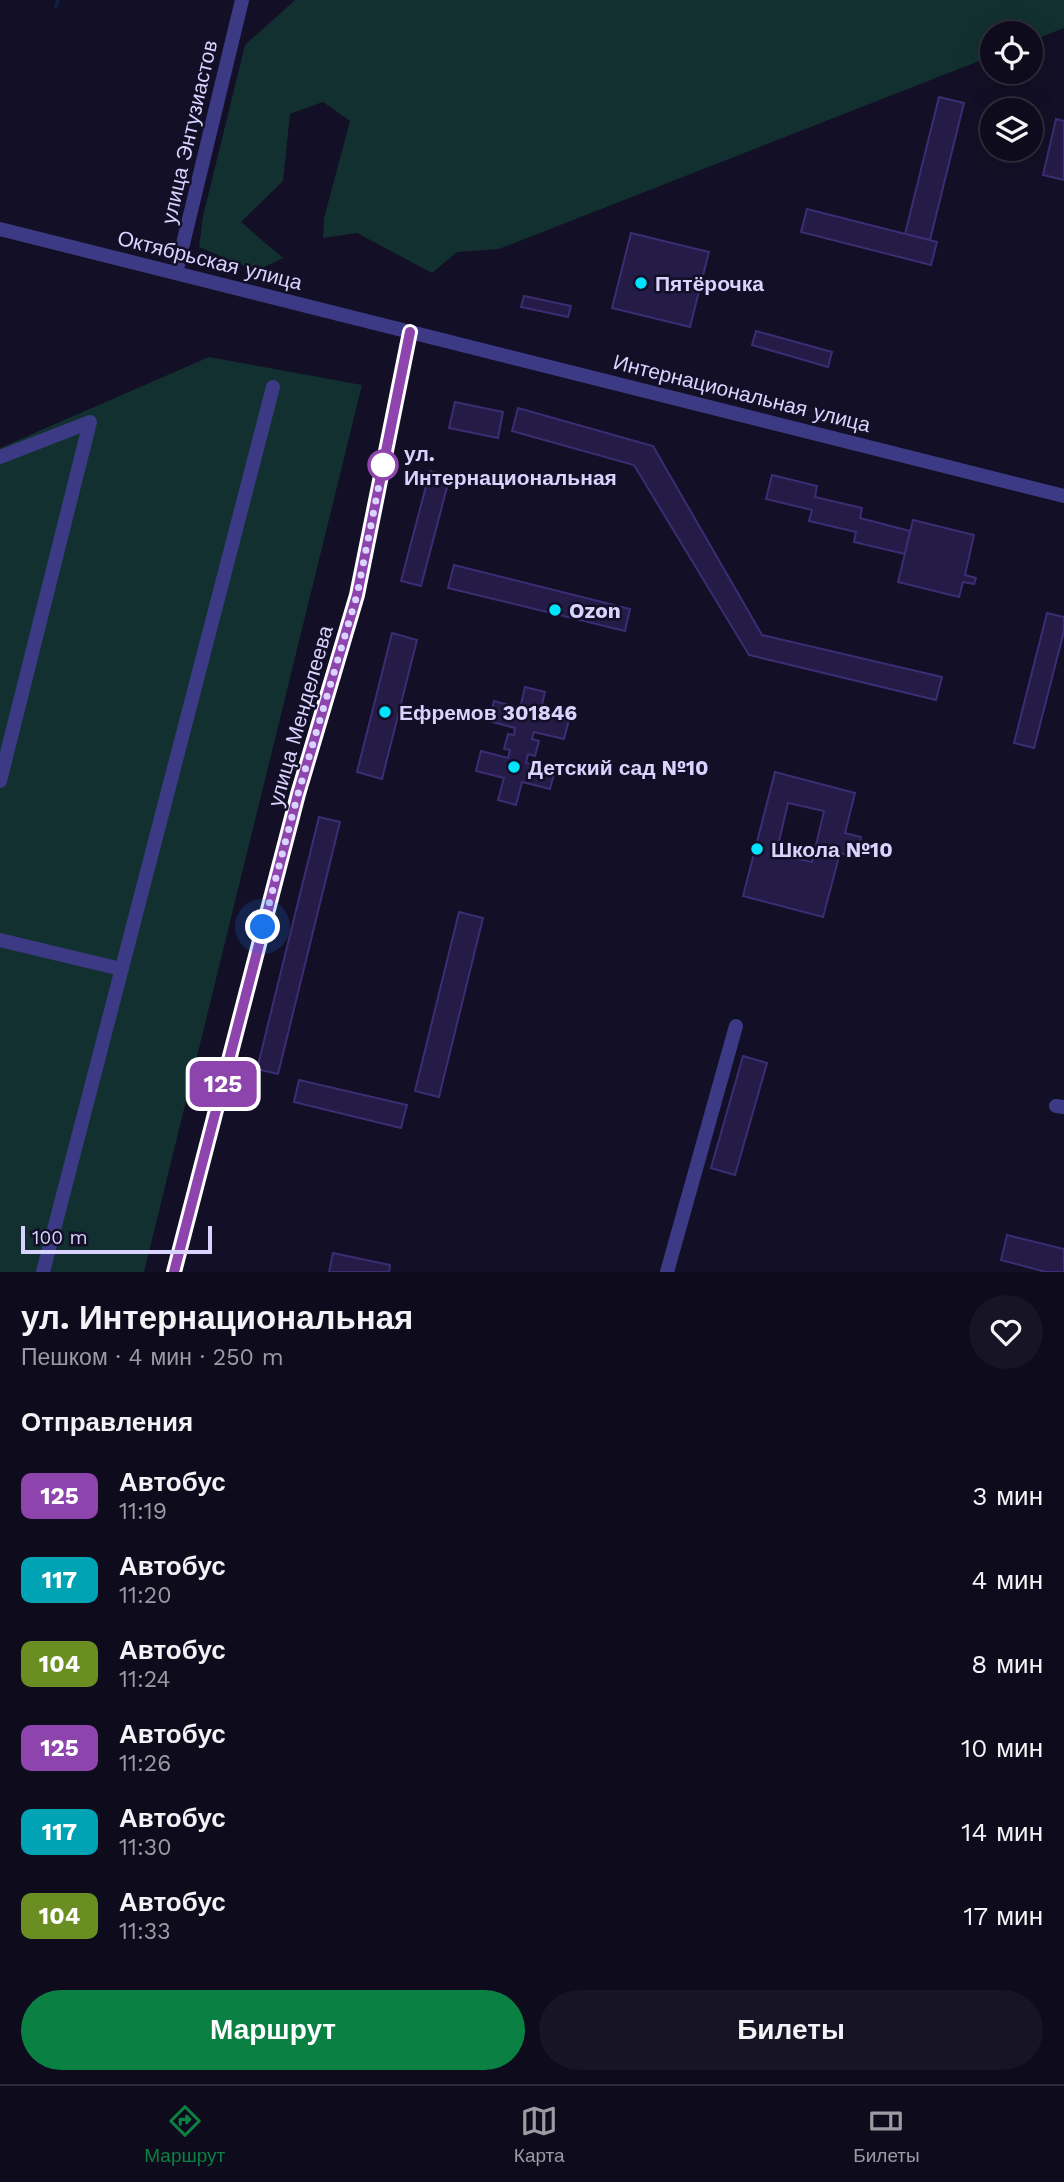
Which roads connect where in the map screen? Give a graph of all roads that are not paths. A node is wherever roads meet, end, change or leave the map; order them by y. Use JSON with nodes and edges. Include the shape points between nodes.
{"nodes":[{"id":1,"x":242,"y":0,"type":"edge"},
{"id":2,"x":0,"y":229,"type":"edge"},
{"id":3,"x":176,"y":273,"type":"junction"},
{"id":4,"x":410,"y":332,"type":"junction"},
{"id":5,"x":272,"y":387,"type":"dead end"},
{"id":6,"x":0,"y":457,"type":"edge"},
{"id":7,"x":1064,"y":496,"type":"edge"},
{"id":8,"x":0,"y":781,"type":"edge"},
{"id":9,"x":0,"y":940,"type":"edge"},
{"id":10,"x":121,"y":969,"type":"junction"},
{"id":11,"x":736,"y":1026,"type":"dead end"},
{"id":12,"x":43,"y":1272,"type":"edge"},
{"id":13,"x":174,"y":1272,"type":"edge"},
{"id":14,"x":667,"y":1272,"type":"edge"}],
"edges":[{"from":1,"to":3,"type":"street","name":"улица Энтузиастов"},
{"from":2,"to":3,"type":"street","name":"Октябрьская улица"},
{"from":3,"to":4,"type":"street","name":"Октябрьская улица"},
{"from":4,"to":7,"type":"street","name":"Интернациональная улица"},
{"from":4,"to":13,"type":"street","name":"улица Менделеева","via":[[357,595],[298,794]]},
{"from":5,"to":10,"type":"street"},
{"from":6,"to":8,"type":"street","via":[[90,422]]},
{"from":9,"to":10,"type":"street"},
{"from":10,"to":12,"type":"street"},
{"from":11,"to":14,"type":"street"}]}
